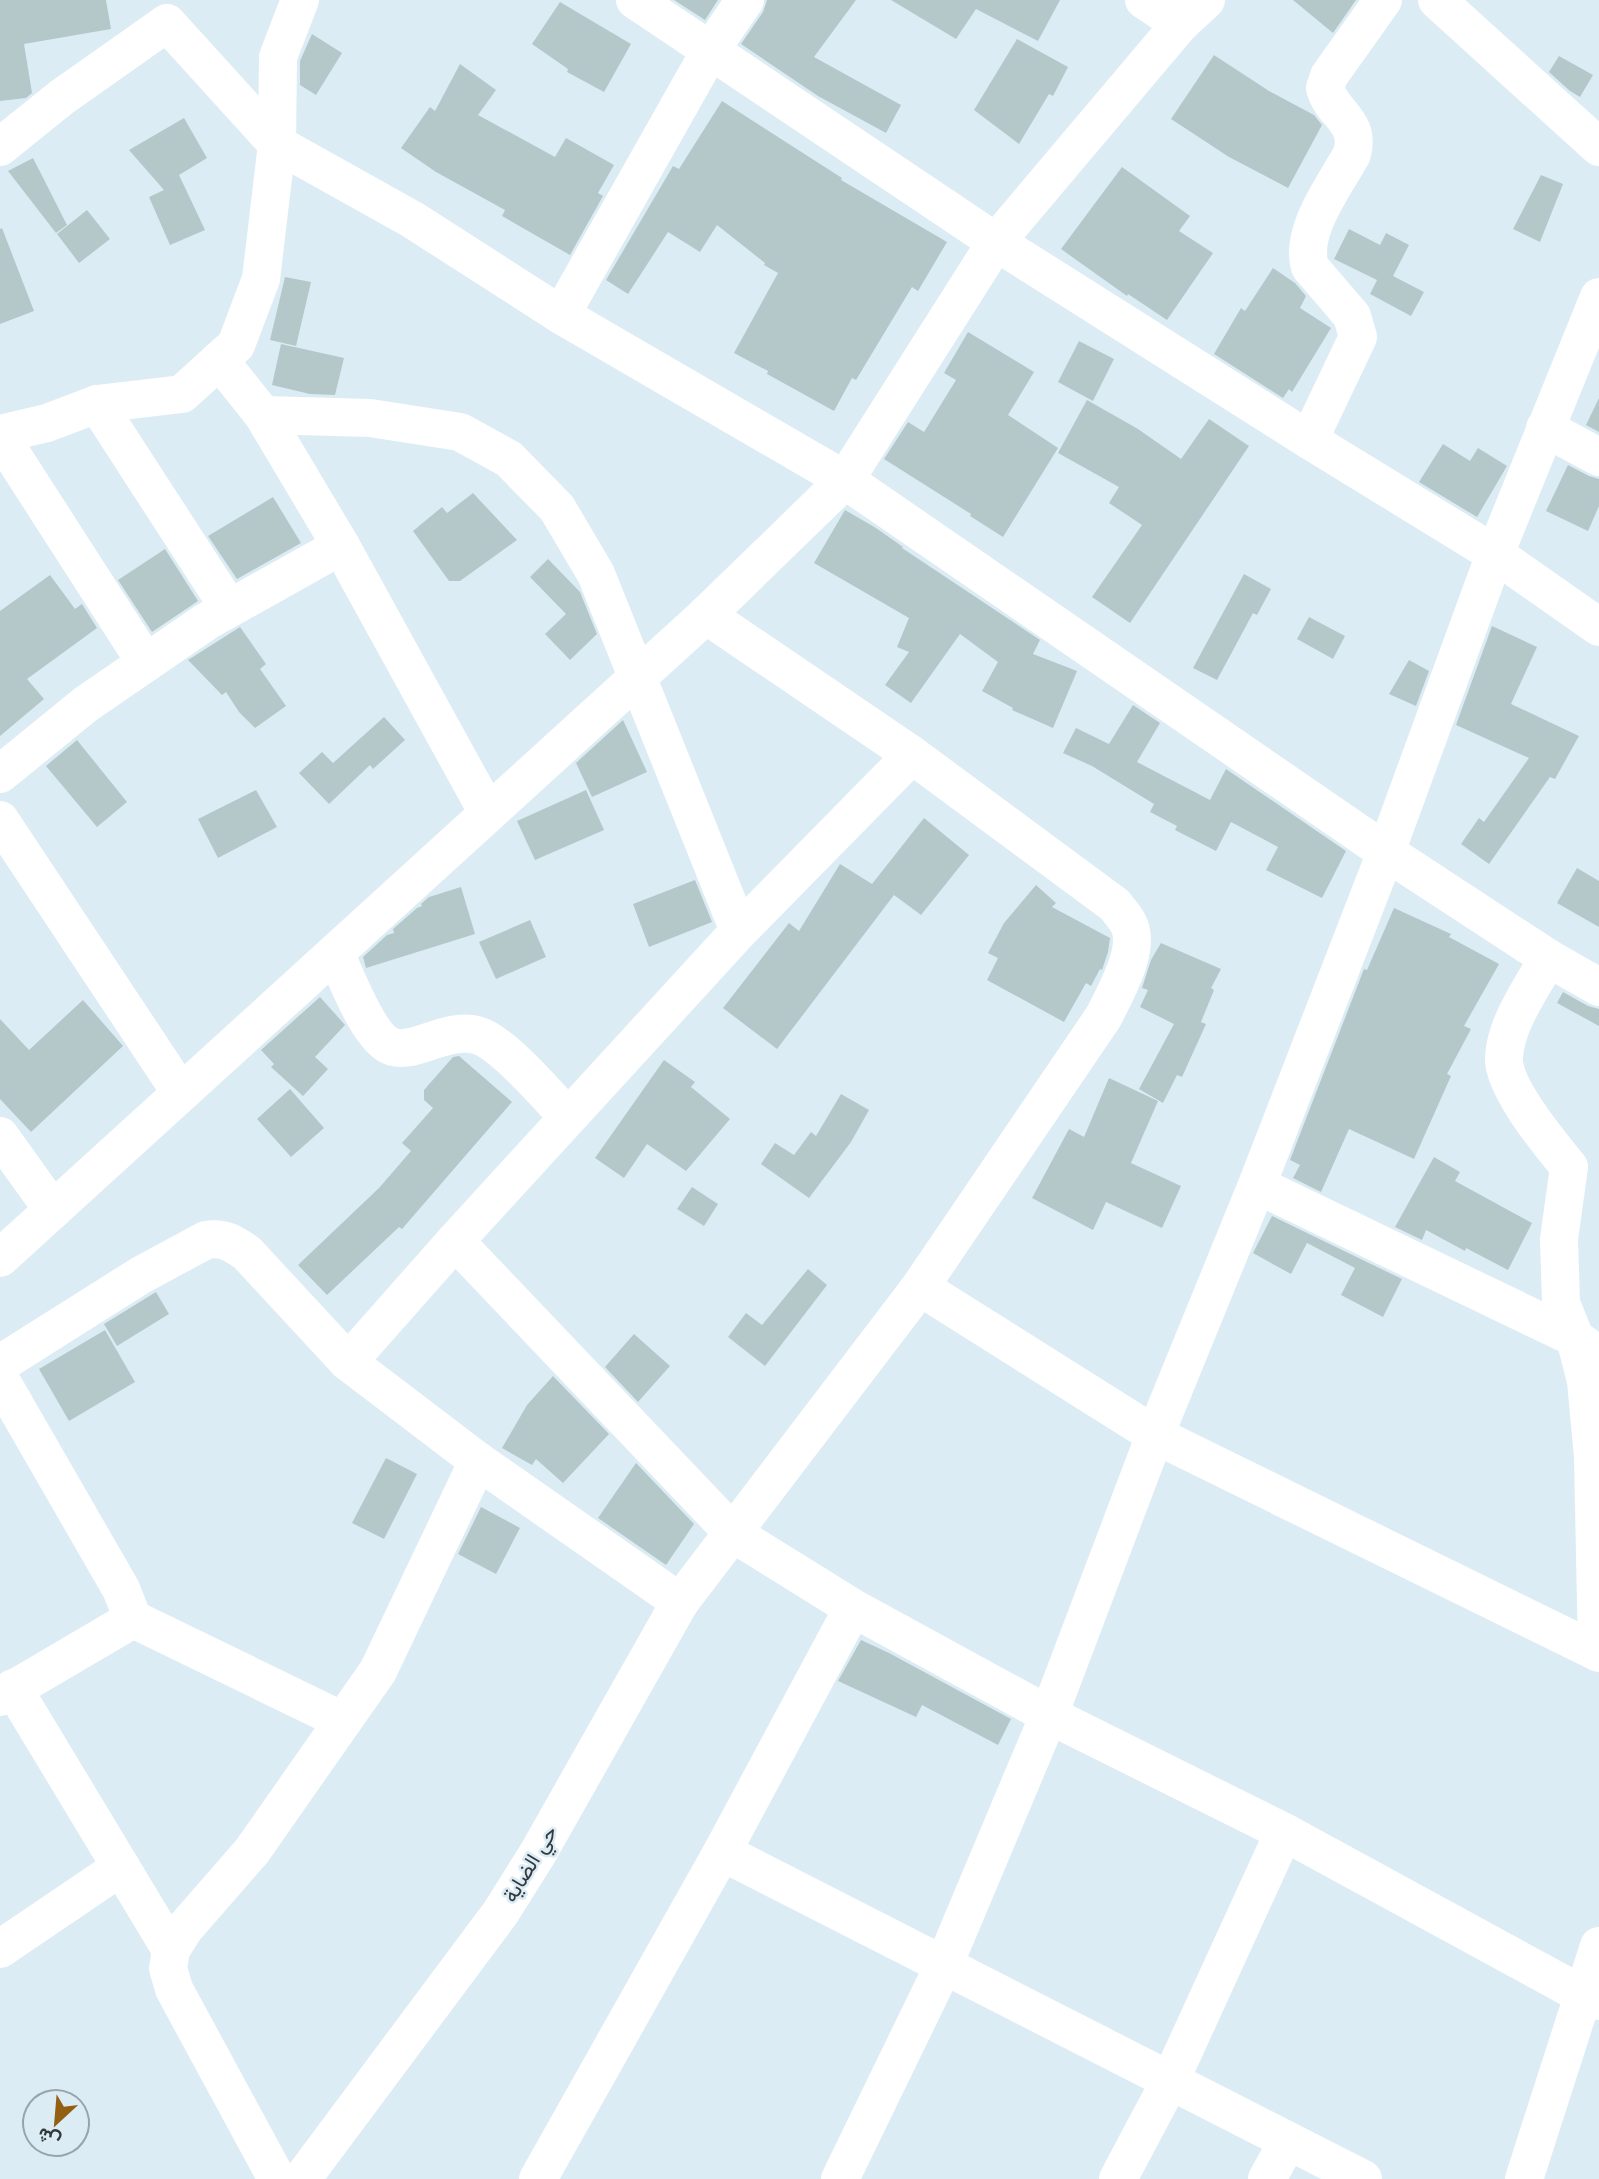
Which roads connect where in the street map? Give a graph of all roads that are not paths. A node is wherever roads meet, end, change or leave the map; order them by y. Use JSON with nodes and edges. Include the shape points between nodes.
{"nodes":[{"id":1,"x":300,"y":0,"type":"edge"},
{"id":2,"x":635,"y":0,"type":"edge"},
{"id":3,"x":745,"y":0,"type":"edge"},
{"id":4,"x":1144,"y":0,"type":"edge"},
{"id":5,"x":1383,"y":0,"type":"edge"},
{"id":6,"x":1437,"y":0,"type":"edge"},
{"id":7,"x":171,"y":8,"type":"edge"},
{"id":8,"x":1193,"y":12,"type":"edge"},
{"id":9,"x":710,"y":51,"type":"junction"},
{"id":10,"x":277,"y":144,"type":"junction"},
{"id":11,"x":1599,"y":146,"type":"edge"},
{"id":12,"x":0,"y":147,"type":"edge"},
{"id":13,"x":996,"y":242,"type":"junction"},
{"id":14,"x":1599,"y":297,"type":"edge"},
{"id":15,"x":562,"y":315,"type":"junction"},
{"id":16,"x":219,"y":360,"type":"junction"},
{"id":17,"x":97,"y":404,"type":"junction"},
{"id":18,"x":263,"y":415,"type":"junction"},
{"id":19,"x":1545,"y":428,"type":"junction"},
{"id":20,"x":0,"y":435,"type":"edge"},
{"id":21,"x":1309,"y":440,"type":"junction"},
{"id":22,"x":1599,"y":457,"type":"edge"},
{"id":23,"x":845,"y":480,"type":"junction"},
{"id":24,"x":341,"y":546,"type":"junction"},
{"id":25,"x":1495,"y":554,"type":"junction"},
{"id":26,"x":229,"y":608,"type":"junction"},
{"id":27,"x":706,"y":615,"type":"junction"},
{"id":28,"x":1599,"y":627,"type":"edge"},
{"id":29,"x":146,"y":663,"type":"junction"},
{"id":30,"x":637,"y":678,"type":"junction"},
{"id":31,"x":912,"y":755,"type":"junction"},
{"id":32,"x":0,"y":774,"type":"edge"},
{"id":33,"x":488,"y":813,"type":"junction"},
{"id":34,"x":0,"y":820,"type":"edge"},
{"id":35,"x":1386,"y":852,"type":"junction"},
{"id":36,"x":739,"y":931,"type":"junction"},
{"id":37,"x":335,"y":953,"type":"junction"},
{"id":38,"x":1548,"y":958,"type":"junction"},
{"id":39,"x":1599,"y":987,"type":"edge"},
{"id":40,"x":181,"y":1093,"type":"junction"},
{"id":41,"x":568,"y":1117,"type":"junction"},
{"id":42,"x":0,"y":1136,"type":"edge"},
{"id":43,"x":1584,"y":1177,"type":"edge"},
{"id":44,"x":1257,"y":1185,"type":"junction"},
{"id":45,"x":53,"y":1210,"type":"junction"},
{"id":46,"x":455,"y":1241,"type":"junction"},
{"id":47,"x":0,"y":1258,"type":"edge"},
{"id":48,"x":920,"y":1287,"type":"junction"},
{"id":49,"x":1587,"y":1347,"type":"edge"},
{"id":50,"x":348,"y":1362,"type":"junction"},
{"id":51,"x":0,"y":1364,"type":"edge"},
{"id":52,"x":0,"y":1379,"type":"edge"},
{"id":53,"x":1155,"y":1436,"type":"junction"},
{"id":54,"x":478,"y":1461,"type":"junction"},
{"id":55,"x":734,"y":1534,"type":"junction"},
{"id":56,"x":680,"y":1602,"type":"junction"},
{"id":57,"x":853,"y":1608,"type":"junction"},
{"id":58,"x":133,"y":1619,"type":"junction"},
{"id":59,"x":1598,"y":1653,"type":"edge"},
{"id":60,"x":6,"y":1693,"type":"edge"},
{"id":61,"x":1049,"y":1715,"type":"junction"},
{"id":62,"x":343,"y":1721,"type":"junction"},
{"id":63,"x":1284,"y":1832,"type":"junction"},
{"id":64,"x":722,"y":1852,"type":"junction"},
{"id":65,"x":121,"y":1867,"type":"junction"},
{"id":66,"x":1599,"y":1946,"type":"edge"},
{"id":67,"x":0,"y":1949,"type":"edge"},
{"id":68,"x":171,"y":1950,"type":"junction"},
{"id":69,"x":943,"y":1967,"type":"junction"},
{"id":70,"x":1591,"y":1998,"type":"edge"},
{"id":71,"x":1170,"y":2081,"type":"junction"},
{"id":72,"x":1288,"y":2141,"type":"junction"},
{"id":73,"x":277,"y":2179,"type":"edge"},
{"id":74,"x":302,"y":2179,"type":"edge"},
{"id":75,"x":538,"y":2179,"type":"edge"},
{"id":76,"x":840,"y":2179,"type":"edge"},
{"id":77,"x":1118,"y":2179,"type":"edge"},
{"id":78,"x":1267,"y":2179,"type":"edge"},
{"id":79,"x":1363,"y":2179,"type":"edge"},
{"id":80,"x":1524,"y":2179,"type":"edge"}],
"edges":[{"from":1,"to":10,"type":"street","via":[[278,57]]},
{"from":2,"to":9,"type":"street"},
{"from":3,"to":9,"type":"street"},
{"from":4,"to":8,"type":"street"},
{"from":5,"to":21,"type":"street","via":[[1325,88],[1348,122],[1354,145],[1310,232],[1307,257],[1310,267],[1352,316],[1359,337]]},
{"from":6,"to":11,"type":"street"},
{"from":7,"to":10,"type":"street"},
{"from":7,"to":12,"type":"street"},
{"from":8,"to":13,"type":"street"},
{"from":9,"to":13,"type":"street"},
{"from":9,"to":15,"type":"street"},
{"from":10,"to":15,"type":"street","via":[[413,220]]},
{"from":10,"to":16,"type":"street","via":[[261,279],[236,345]]},
{"from":13,"to":21,"type":"street"},
{"from":13,"to":23,"type":"street"},
{"from":14,"to":19,"type":"street"},
{"from":15,"to":23,"type":"street"},
{"from":16,"to":17,"type":"street","via":[[182,394]]},
{"from":16,"to":18,"type":"street"},
{"from":17,"to":20,"type":"street"},
{"from":17,"to":26,"type":"street"},
{"from":18,"to":24,"type":"street"},
{"from":18,"to":30,"type":"street","via":[[370,418],[460,432],[509,459],[557,508],[589,563]]},
{"from":19,"to":22,"type":"street"},
{"from":19,"to":25,"type":"street"},
{"from":20,"to":29,"type":"street"},
{"from":21,"to":25,"type":"street"},
{"from":23,"to":27,"type":"street"},
{"from":23,"to":35,"type":"street"},
{"from":24,"to":26,"type":"street"},
{"from":24,"to":33,"type":"street"},
{"from":25,"to":28,"type":"street"},
{"from":25,"to":35,"type":"street"},
{"from":26,"to":29,"type":"street"},
{"from":27,"to":30,"type":"street"},
{"from":27,"to":31,"type":"street","name":"حي الضاية"},
{"from":29,"to":32,"type":"street","via":[[86,704]]},
{"from":30,"to":33,"type":"street"},
{"from":30,"to":36,"type":"street"},
{"from":31,"to":36,"type":"street"},
{"from":31,"to":48,"type":"street","name":"حي الضاية","via":[[1115,905],[1129,924],[1133,946],[1104,1016]]},
{"from":33,"to":37,"type":"street"},
{"from":34,"to":40,"type":"street"},
{"from":35,"to":38,"type":"street"},
{"from":35,"to":44,"type":"street"},
{"from":36,"to":41,"type":"street"},
{"from":37,"to":40,"type":"street"},
{"from":37,"to":41,"type":"street","via":[[380,1039],[393,1047],[408,1048],[459,1032],[482,1037],[510,1058]]},
{"from":38,"to":39,"type":"street"},
{"from":38,"to":43,"type":"street","via":[[1510,1028],[1504,1069],[1551,1145]]},
{"from":40,"to":45,"type":"street"},
{"from":41,"to":46,"type":"street"},
{"from":42,"to":45,"type":"street"},
{"from":43,"to":49,"type":"street","via":[[1559,1239],[1560,1303]]},
{"from":44,"to":49,"type":"street"},
{"from":44,"to":53,"type":"street"},
{"from":45,"to":47,"type":"street"},
{"from":46,"to":50,"type":"street"},
{"from":46,"to":55,"type":"street"},
{"from":48,"to":53,"type":"street"},
{"from":48,"to":55,"type":"street","name":"حي الضاية"},
{"from":49,"to":59,"type":"street"},
{"from":50,"to":51,"type":"street","via":[[247,1252],[218,1238],[141,1275]]},
{"from":50,"to":54,"type":"street"},
{"from":52,"to":58,"type":"street","via":[[121,1588]]},
{"from":53,"to":59,"type":"street"},
{"from":53,"to":61,"type":"street"},
{"from":54,"to":56,"type":"street"},
{"from":54,"to":62,"type":"street","via":[[378,1671]]},
{"from":55,"to":56,"type":"street","name":"حي الضاية"},
{"from":55,"to":57,"type":"street"},
{"from":56,"to":74,"type":"street","name":"حي الضاية","via":[[501,1912]]},
{"from":57,"to":61,"type":"street"},
{"from":57,"to":64,"type":"street"},
{"from":58,"to":60,"type":"street"},
{"from":58,"to":62,"type":"street"},
{"from":60,"to":65,"type":"street"},
{"from":61,"to":63,"type":"street"},
{"from":61,"to":69,"type":"street"},
{"from":62,"to":68,"type":"street","via":[[252,1851]]},
{"from":63,"to":70,"type":"street"},
{"from":63,"to":71,"type":"street"},
{"from":64,"to":69,"type":"street"},
{"from":64,"to":75,"type":"street"},
{"from":65,"to":67,"type":"street"},
{"from":65,"to":68,"type":"street"},
{"from":66,"to":70,"type":"street"},
{"from":68,"to":73,"type":"street","via":[[168,1968],[174,1989]]},
{"from":69,"to":71,"type":"street"},
{"from":69,"to":76,"type":"street"},
{"from":70,"to":80,"type":"street"},
{"from":71,"to":72,"type":"street"},
{"from":71,"to":77,"type":"street"},
{"from":72,"to":78,"type":"street"},
{"from":72,"to":79,"type":"street"}]}
